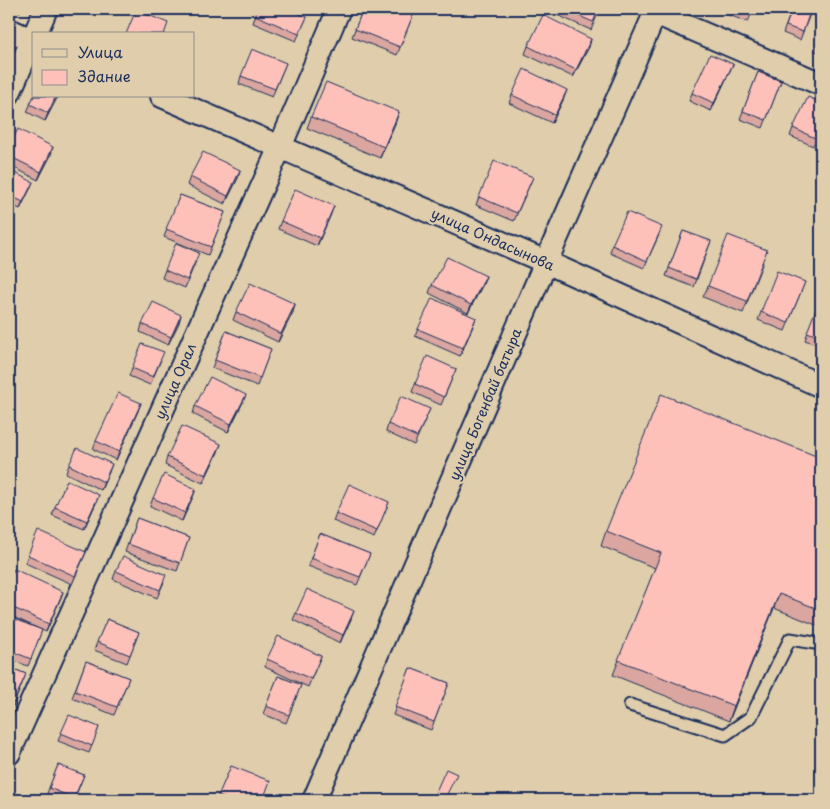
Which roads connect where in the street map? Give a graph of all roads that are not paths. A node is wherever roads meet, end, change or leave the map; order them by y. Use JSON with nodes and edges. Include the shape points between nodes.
{"nodes":[{"id":1,"x":46,"y":9,"type":"edge"},
{"id":2,"x":339,"y":9,"type":"edge"},
{"id":3,"x":656,"y":11,"type":"edge"},
{"id":4,"x":9,"y":30,"type":"edge"},
{"id":5,"x":36,"y":32,"type":"edge"},
{"id":6,"x":32,"y":37,"type":"edge"},
{"id":7,"x":32,"y":42,"type":"edge"},
{"id":8,"x":821,"y":84,"type":"edge"},
{"id":9,"x":9,"y":93,"type":"edge"},
{"id":10,"x":167,"y":98,"type":"edge"},
{"id":11,"x":280,"y":147,"type":"junction"},
{"id":12,"x":546,"y":262,"type":"junction"},
{"id":13,"x":821,"y":386,"type":"edge"},
{"id":14,"x":821,"y":644,"type":"edge"},
{"id":15,"x":630,"y":705,"type":"dead end"},
{"id":16,"x":9,"y":753,"type":"edge"},
{"id":17,"x":314,"y":800,"type":"edge"}],
"edges":[{"from":1,"to":5,"type":"street"},
{"from":2,"to":11,"type":"street","name":"улица Орал"},
{"from":3,"to":8,"type":"street"},
{"from":3,"to":12,"type":"street","name":"улица Богенбай батыра"},
{"from":4,"to":6,"type":"street"},
{"from":7,"to":9,"type":"street"},
{"from":10,"to":11,"type":"street","name":"улица Ондасынова"},
{"from":11,"to":12,"type":"street","name":"улица Ондасынова"},
{"from":11,"to":16,"type":"street","name":"улица Орал"},
{"from":12,"to":13,"type":"street","name":"улица Ондасынова"},
{"from":12,"to":17,"type":"street","name":"улица Богенбай батыра"},
{"from":14,"to":15,"type":"lane","via":[[790,639],[751,717],[725,735]]}]}
